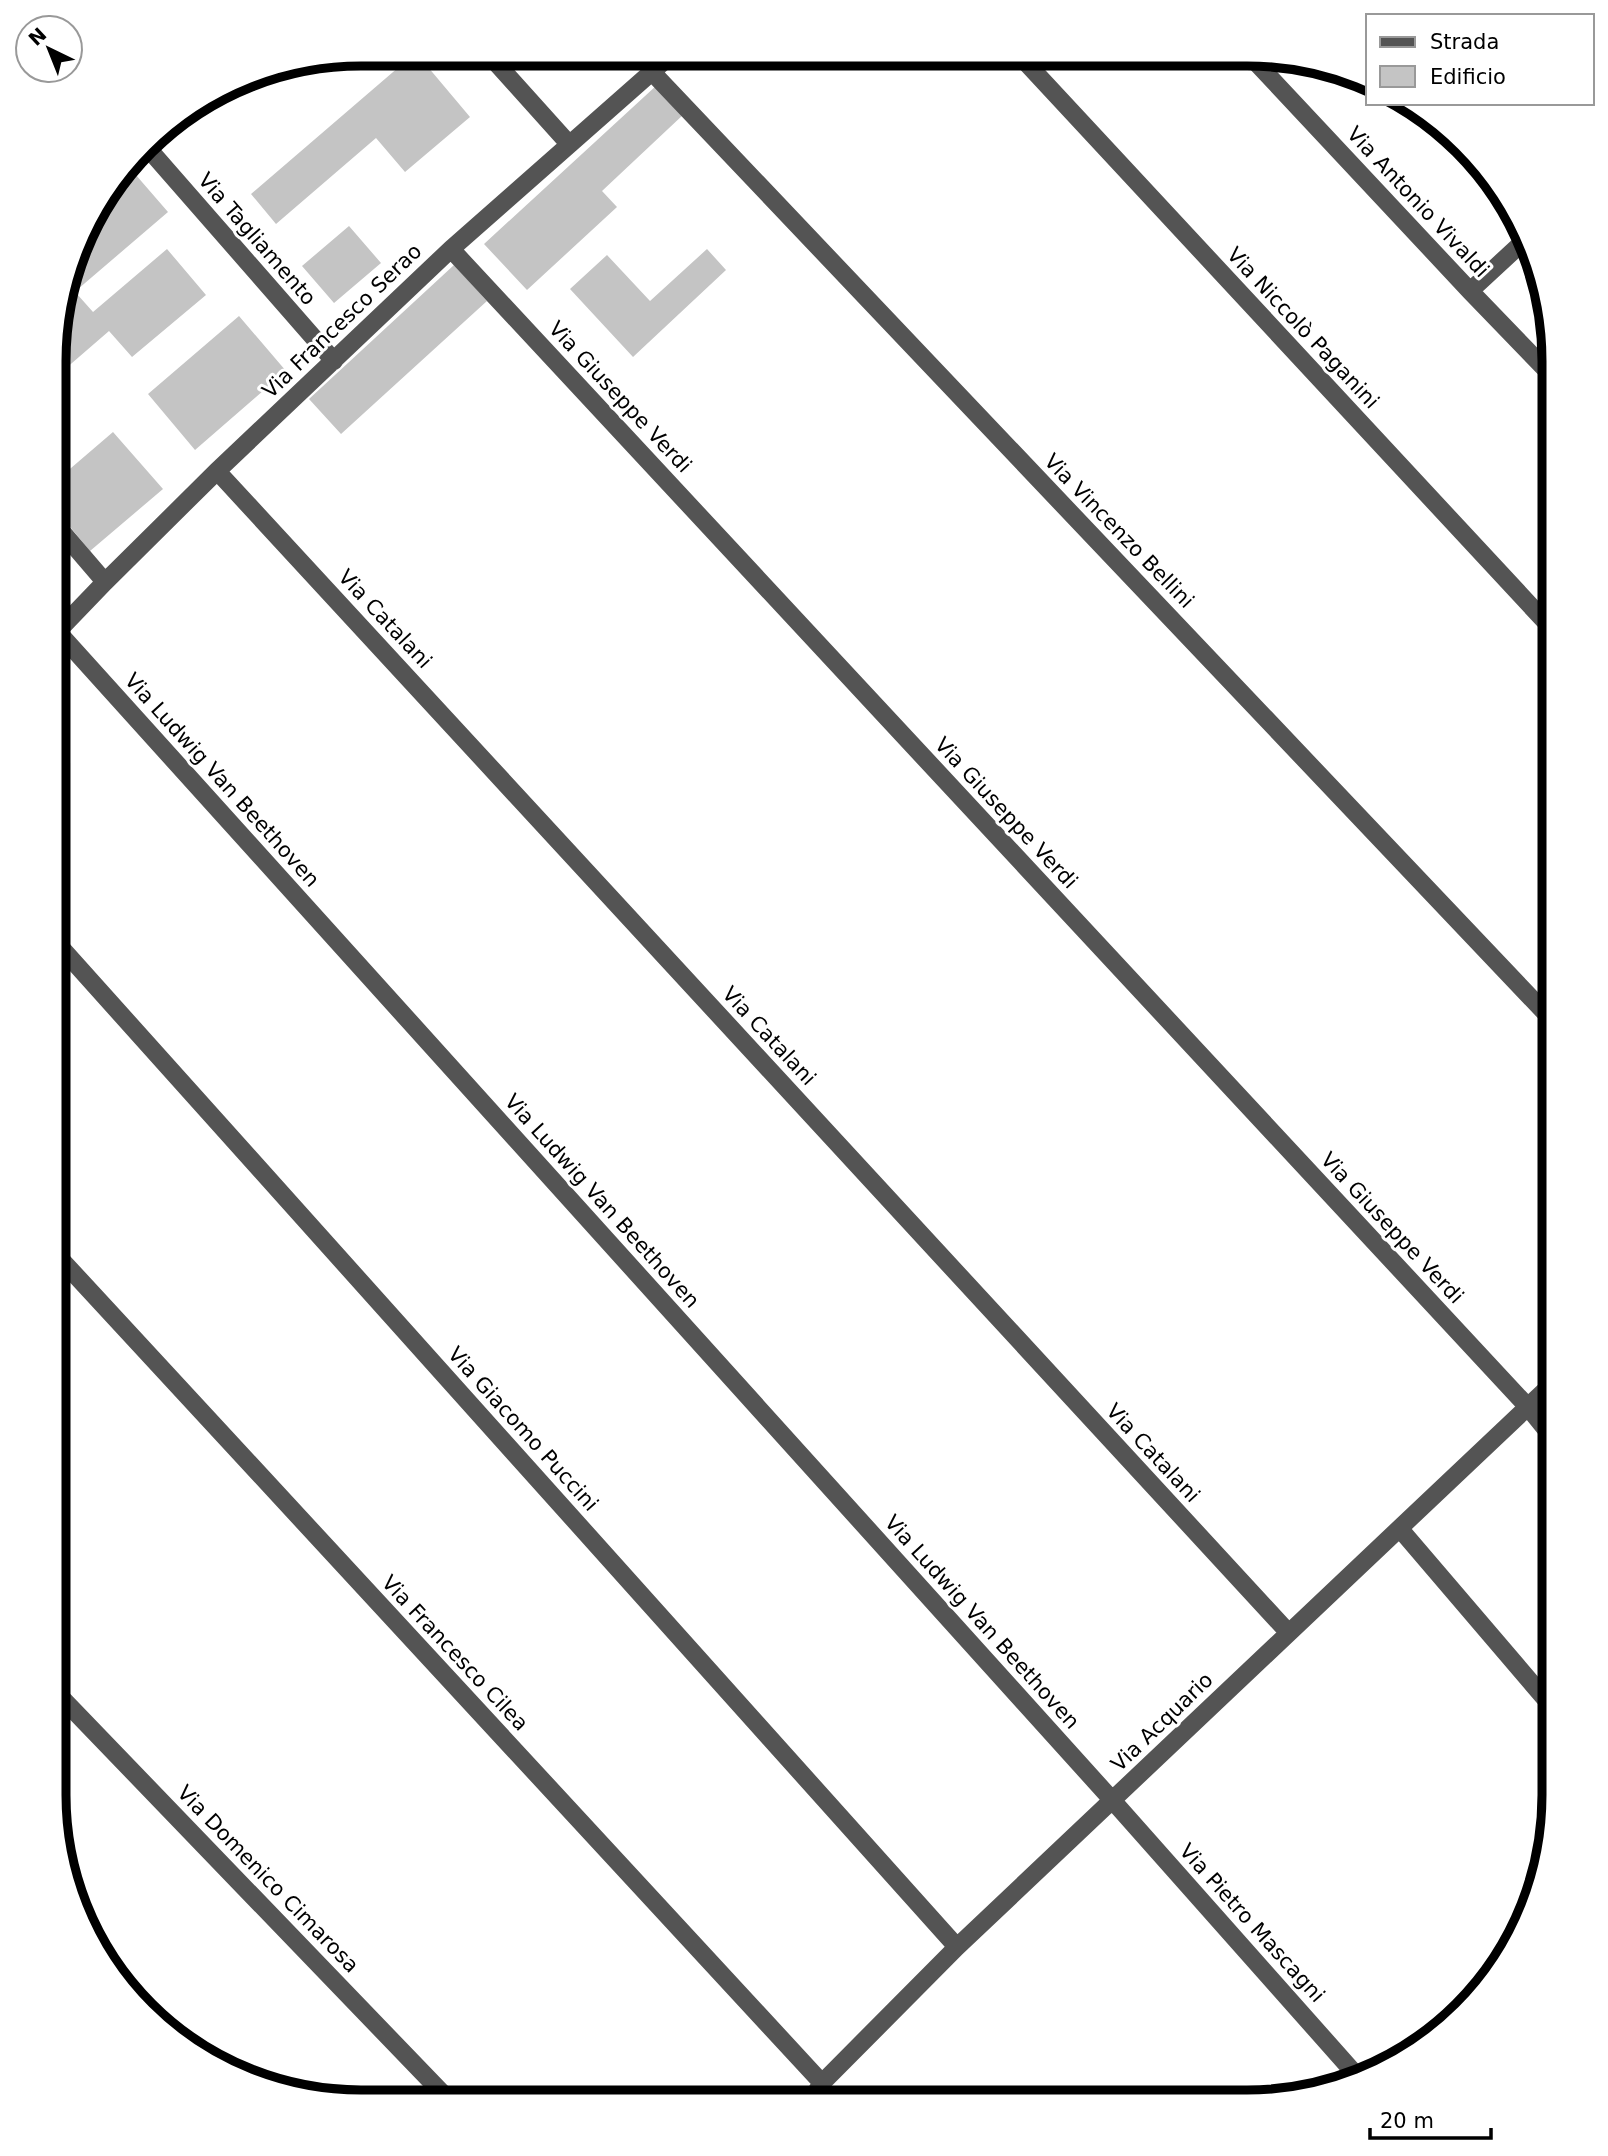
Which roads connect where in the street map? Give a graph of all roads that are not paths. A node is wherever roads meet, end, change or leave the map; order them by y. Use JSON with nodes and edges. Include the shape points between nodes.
{"nodes":[{"id":1,"x":499,"y":66,"type":"edge"},
{"id":2,"x":657,"y":66,"type":"edge"},
{"id":3,"x":1029,"y":66,"type":"edge"},
{"id":4,"x":1260,"y":67,"type":"edge"},
{"id":5,"x":651,"y":71,"type":"junction"},
{"id":6,"x":569,"y":144,"type":"junction"},
{"id":7,"x":153,"y":153,"type":"edge"},
{"id":8,"x":1518,"y":247,"type":"edge"},
{"id":9,"x":451,"y":249,"type":"junction"},
{"id":10,"x":1470,"y":291,"type":"junction"},
{"id":11,"x":334,"y":361,"type":"junction"},
{"id":12,"x":1542,"y":365,"type":"edge"},
{"id":13,"x":217,"y":471,"type":"junction"},
{"id":14,"x":67,"y":538,"type":"edge"},
{"id":15,"x":105,"y":582,"type":"junction"},
{"id":16,"x":1542,"y":618,"type":"edge"},
{"id":17,"x":67,"y":622,"type":"edge"},
{"id":18,"x":67,"y":643,"type":"edge"},
{"id":19,"x":67,"y":954,"type":"edge"},
{"id":20,"x":1542,"y":1009,"type":"edge"},
{"id":21,"x":67,"y":1266,"type":"edge"},
{"id":22,"x":1542,"y":1394,"type":"edge"},
{"id":23,"x":1528,"y":1408,"type":"junction"},
{"id":24,"x":1542,"y":1425,"type":"edge"},
{"id":25,"x":1400,"y":1529,"type":"junction"},
{"id":26,"x":1288,"y":1632,"type":"junction"},
{"id":27,"x":1542,"y":1695,"type":"edge"},
{"id":28,"x":67,"y":1704,"type":"edge"},
{"id":29,"x":70,"y":1707,"type":"junction"},
{"id":30,"x":67,"y":1710,"type":"edge"},
{"id":31,"x":1113,"y":1801,"type":"junction"},
{"id":32,"x":957,"y":1947,"type":"junction"},
{"id":33,"x":1352,"y":2070,"type":"edge"},
{"id":34,"x":822,"y":2083,"type":"junction"},
{"id":35,"x":440,"y":2090,"type":"edge"},
{"id":36,"x":817,"y":2090,"type":"edge"}],
"edges":[{"from":1,"to":6,"type":"street"},
{"from":2,"to":5,"type":"street","name":"Via Francesco Serao"},
{"from":3,"to":16,"type":"street","name":"Via Niccolò Paganini"},
{"from":4,"to":10,"type":"street","name":"Via Antonio Vivaldi"},
{"from":5,"to":6,"type":"street","name":"Via Francesco Serao"},
{"from":5,"to":20,"type":"street","name":"Via Vincenzo Bellini"},
{"from":6,"to":9,"type":"street","name":"Via Francesco Serao"},
{"from":7,"to":11,"type":"street","name":"Via Tagliamento"},
{"from":8,"to":10,"type":"street"},
{"from":9,"to":11,"type":"street","name":"Via Francesco Serao"},
{"from":9,"to":23,"type":"street","name":"Via Giuseppe Verdi"},
{"from":10,"to":12,"type":"street","name":"Via Antonio Vivaldi"},
{"from":11,"to":13,"type":"street","name":"Via Francesco Serao"},
{"from":13,"to":15,"type":"street","name":"Via Francesco Serao"},
{"from":13,"to":26,"type":"street","name":"Via Catalani"},
{"from":14,"to":15,"type":"street"},
{"from":15,"to":17,"type":"street","name":"Via Francesco Serao"},
{"from":18,"to":31,"type":"street","name":"Via Ludwig Van Beethoven"},
{"from":19,"to":32,"type":"street","name":"Via Giacomo Puccini"},
{"from":21,"to":34,"type":"street","name":"Via Francesco Cilea"},
{"from":22,"to":23,"type":"street","name":"Via Acquario"},
{"from":23,"to":24,"type":"street","name":"Via Giuseppe Verdi"},
{"from":23,"to":25,"type":"street","name":"Via Acquario"},
{"from":25,"to":26,"type":"street","name":"Via Acquario"},
{"from":25,"to":27,"type":"street"},
{"from":26,"to":31,"type":"street","name":"Via Acquario"},
{"from":28,"to":29,"type":"street","name":"Via Domenico Cimarosa"},
{"from":29,"to":30,"type":"street"},
{"from":29,"to":35,"type":"street","name":"Via Domenico Cimarosa"},
{"from":31,"to":32,"type":"street","name":"Via Acquario"},
{"from":31,"to":33,"type":"street","name":"Via Pietro Mascagni"},
{"from":32,"to":34,"type":"street","name":"Via Acquario"},
{"from":34,"to":36,"type":"street","name":"Via Acquario"}]}
